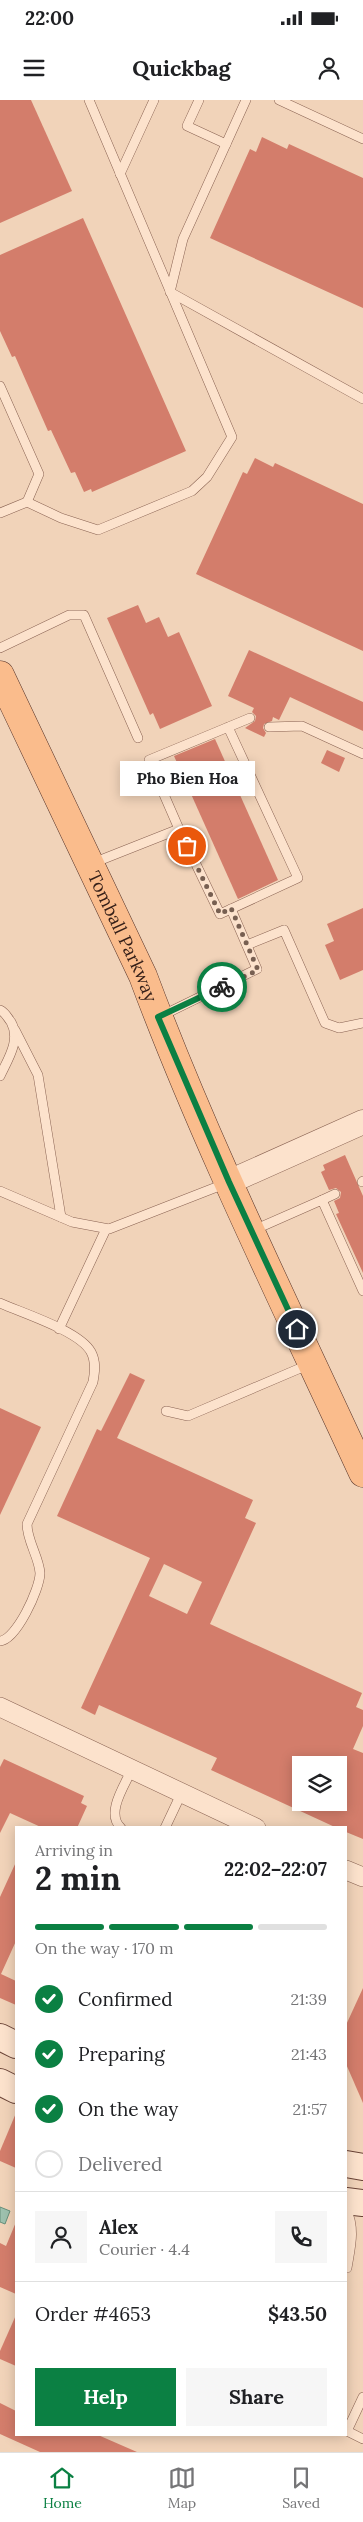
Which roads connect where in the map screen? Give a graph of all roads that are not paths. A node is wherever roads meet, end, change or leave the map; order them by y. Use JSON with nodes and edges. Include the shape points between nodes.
{"nodes":[{"id":1,"x":88,"y":100,"type":"edge"},
{"id":2,"x":154,"y":100,"type":"edge"},
{"id":3,"x":199,"y":100,"type":"edge"},
{"id":4,"x":246,"y":100,"type":"edge"},
{"id":5,"x":279,"y":100,"type":"edge"},
{"id":6,"x":363,"y":138,"type":"edge"},
{"id":7,"x":226,"y":144,"type":"junction"},
{"id":8,"x":120,"y":174,"type":"junction"},
{"id":9,"x":170,"y":292,"type":"junction"},
{"id":10,"x":0,"y":386,"type":"edge"},
{"id":11,"x":363,"y":398,"type":"edge"},
{"id":12,"x":27,"y":502,"type":"junction"},
{"id":13,"x":0,"y":513,"type":"edge"},
{"id":14,"x":0,"y":648,"type":"edge"},
{"id":15,"x":1,"y":681,"type":"edge"},
{"id":16,"x":250,"y":718,"type":"dead end"},
{"id":17,"x":228,"y":727,"type":"junction"},
{"id":18,"x":269,"y":727,"type":"dead end"},
{"id":19,"x":138,"y":738,"type":"dead end"},
{"id":20,"x":363,"y":754,"type":"edge"},
{"id":21,"x":179,"y":829,"type":"junction"},
{"id":22,"x":90,"y":864,"type":"junction"},
{"id":23,"x":231,"y":908,"type":"junction"},
{"id":24,"x":247,"y":945,"type":"junction"},
{"id":25,"x":0,"y":1010,"type":"edge"},
{"id":26,"x":158,"y":1017,"type":"junction"},
{"id":27,"x":363,"y":1023,"type":"edge"},
{"id":28,"x":15,"y":1030,"type":"junction"},
{"id":29,"x":0,"y":1076,"type":"edge"},
{"id":30,"x":363,"y":1122,"type":"edge"},
{"id":31,"x":229,"y":1182,"type":"junction"},
{"id":32,"x":0,"y":1192,"type":"edge"},
{"id":33,"x":335,"y":1194,"type":"dead end"},
{"id":34,"x":322,"y":1200,"type":"junction"},
{"id":35,"x":61,"y":1218,"type":"junction"},
{"id":36,"x":106,"y":1229,"type":"junction"},
{"id":37,"x":252,"y":1231,"type":"junction"},
{"id":38,"x":363,"y":1291,"type":"edge"},
{"id":39,"x":0,"y":1303,"type":"edge"},
{"id":40,"x":59,"y":1329,"type":"junction"},
{"id":41,"x":312,"y":1363,"type":"junction"},
{"id":42,"x":166,"y":1410,"type":"dead end"},
{"id":43,"x":363,"y":1473,"type":"edge"},
{"id":44,"x":0,"y":1641,"type":"edge"},
{"id":45,"x":0,"y":1706,"type":"edge"},
{"id":46,"x":132,"y":1769,"type":"junction"},
{"id":47,"x":182,"y":1792,"type":"junction"},
{"id":48,"x":121,"y":1826,"type":"edge"},
{"id":49,"x":166,"y":1826,"type":"edge"},
{"id":50,"x":252,"y":1826,"type":"edge"},
{"id":51,"x":347,"y":1870,"type":"edge"},
{"id":52,"x":363,"y":1877,"type":"edge"},
{"id":53,"x":0,"y":2037,"type":"edge"},
{"id":54,"x":15,"y":2044,"type":"edge"},
{"id":55,"x":0,"y":2082,"type":"edge"},
{"id":56,"x":15,"y":2090,"type":"edge"},
{"id":57,"x":347,"y":2164,"type":"edge"},
{"id":58,"x":363,"y":2167,"type":"edge"},
{"id":59,"x":347,"y":2201,"type":"edge"},
{"id":60,"x":363,"y":2204,"type":"edge"},
{"id":61,"x":347,"y":2212,"type":"edge"},
{"id":62,"x":347,"y":2268,"type":"edge"},
{"id":63,"x":363,"y":2397,"type":"edge"},
{"id":64,"x":363,"y":2439,"type":"edge"}],
"edges":[{"from":1,"to":8,"type":"lane"},
{"from":2,"to":8,"type":"lane"},
{"from":3,"to":7,"type":"lane","via":[[187,126]]},
{"from":4,"to":7,"type":"lane"},
{"from":5,"to":6,"type":"lane"},
{"from":7,"to":9,"type":"lane","via":[[183,239]]},
{"from":8,"to":9,"type":"lane"},
{"from":9,"to":11,"type":"lane"},
{"from":9,"to":12,"type":"lane","via":[[232,437],[207,477],[192,491],[98,530]]},
{"from":10,"to":12,"type":"lane","via":[[40,474]]},
{"from":12,"to":13,"type":"lane"},
{"from":14,"to":19,"type":"lane","via":[[69,615],[84,615]]},
{"from":15,"to":22,"type":"main road","name":"Tomball Parkway"},
{"from":16,"to":17,"type":"lane"},
{"from":17,"to":21,"type":"lane","via":[[149,760]]},
{"from":17,"to":23,"type":"lane","via":[[298,878]]},
{"from":18,"to":20,"type":"lane","via":[[302,726]]},
{"from":21,"to":22,"type":"lane"},
{"from":21,"to":23,"type":"lane","via":[[220,914]]},
{"from":22,"to":26,"type":"main road","name":"Tomball Parkway","via":[[143,976]]},
{"from":23,"to":24,"type":"lane"},
{"from":24,"to":26,"type":"lane","via":[[258,970]]},
{"from":24,"to":27,"type":"lane","via":[[284,930],[325,1022],[339,1028]]},
{"from":25,"to":28,"type":"lane"},
{"from":26,"to":31,"type":"main road","name":"Tomball Parkway"},
{"from":28,"to":29,"type":"lane","via":[[14,1046]]},
{"from":28,"to":35,"type":"lane","via":[[38,1076]]},
{"from":30,"to":31,"type":"street"},
{"from":31,"to":36,"type":"lane","via":[[150,1215]]},
{"from":31,"to":37,"type":"main road","name":"Tomball Parkway"},
{"from":32,"to":35,"type":"lane"},
{"from":33,"to":34,"type":"lane"},
{"from":34,"to":37,"type":"lane"},
{"from":34,"to":38,"type":"lane"},
{"from":35,"to":36,"type":"lane"},
{"from":36,"to":40,"type":"lane"},
{"from":37,"to":41,"type":"main road","name":"Tomball Parkway"},
{"from":39,"to":40,"type":"lane"},
{"from":40,"to":44,"type":"lane","via":[[81,1340],[91,1351],[95,1368],[93,1382],[27,1524],[40,1572],[38,1584],[17,1630],[5,1641]]},
{"from":41,"to":42,"type":"lane","via":[[188,1416]]},
{"from":41,"to":43,"type":"main road","name":"Tomball Parkway"},
{"from":45,"to":46,"type":"street"},
{"from":46,"to":47,"type":"street"},
{"from":46,"to":48,"type":"lane","via":[[115,1809],[115,1818]]},
{"from":47,"to":49,"type":"lane"},
{"from":47,"to":50,"type":"street"},
{"from":51,"to":52,"type":"street"},
{"from":53,"to":54,"type":"main road"},
{"from":55,"to":56,"type":"main road"},
{"from":57,"to":58,"type":"main road"},
{"from":59,"to":60,"type":"main road"},
{"from":61,"to":62,"type":"lane","via":[[352,2237]]},
{"from":63,"to":64,"type":"lane","via":[[347,2432]]}]}
